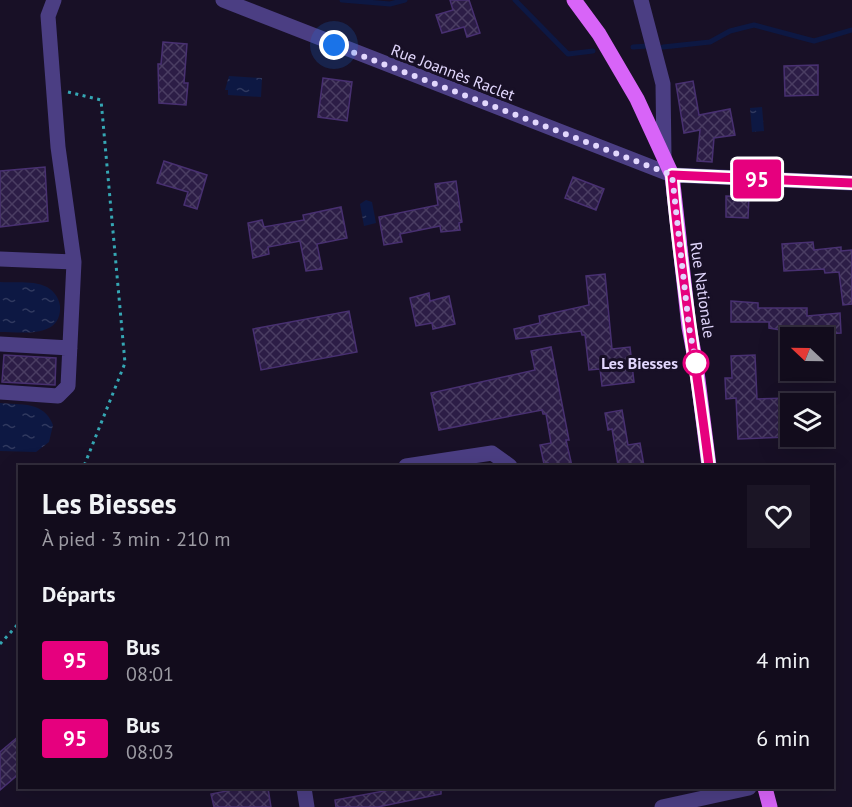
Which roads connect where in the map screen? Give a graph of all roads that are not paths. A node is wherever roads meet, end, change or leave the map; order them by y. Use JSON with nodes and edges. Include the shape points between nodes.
{"nodes":[{"id":1,"x":54,"y":0,"type":"edge"},
{"id":2,"x":223,"y":0,"type":"edge"},
{"id":3,"x":574,"y":0,"type":"edge"},
{"id":4,"x":642,"y":0,"type":"edge"},
{"id":5,"x":664,"y":156,"type":"junction"},
{"id":6,"x":672,"y":175,"type":"junction"},
{"id":7,"x":852,"y":183,"type":"edge"},
{"id":8,"x":0,"y":259,"type":"edge"},
{"id":9,"x":74,"y":261,"type":"junction"},
{"id":10,"x":0,"y":344,"type":"edge"},
{"id":11,"x":70,"y":348,"type":"junction"},
{"id":12,"x":0,"y":392,"type":"edge"},
{"id":13,"x":413,"y":465,"type":"edge"},
{"id":14,"x":509,"y":465,"type":"edge"},
{"id":15,"x":709,"y":465,"type":"edge"},
{"id":16,"x":304,"y":789,"type":"edge"},
{"id":17,"x":744,"y":789,"type":"edge"},
{"id":18,"x":765,"y":789,"type":"edge"},
{"id":19,"x":307,"y":807,"type":"edge"},
{"id":20,"x":662,"y":807,"type":"edge"},
{"id":21,"x":770,"y":807,"type":"edge"}],
"edges":[{"from":1,"to":9,"type":"street","via":[[48,16],[58,147]]},
{"from":2,"to":6,"type":"street","name":"Rue Joannès Raclet"},
{"from":3,"to":5,"type":"main road","name":"Rue Nationale","via":[[599,33]]},
{"from":4,"to":5,"type":"street","name":"Rue Nationale","via":[[663,84]]},
{"from":5,"to":6,"type":"main road","name":"Rue Nationale"},
{"from":6,"to":7,"type":"street","name":"Rue Joannès Raclet"},
{"from":6,"to":15,"type":"main road","name":"Rue Nationale"},
{"from":8,"to":9,"type":"street"},
{"from":9,"to":11,"type":"street"},
{"from":10,"to":11,"type":"street"},
{"from":11,"to":12,"type":"street","via":[[68,386],[58,396]]},
{"from":13,"to":14,"type":"street","via":[[492,453]]},
{"from":16,"to":19,"type":"street"},
{"from":17,"to":20,"type":"street"},
{"from":18,"to":21,"type":"main road"}]}
